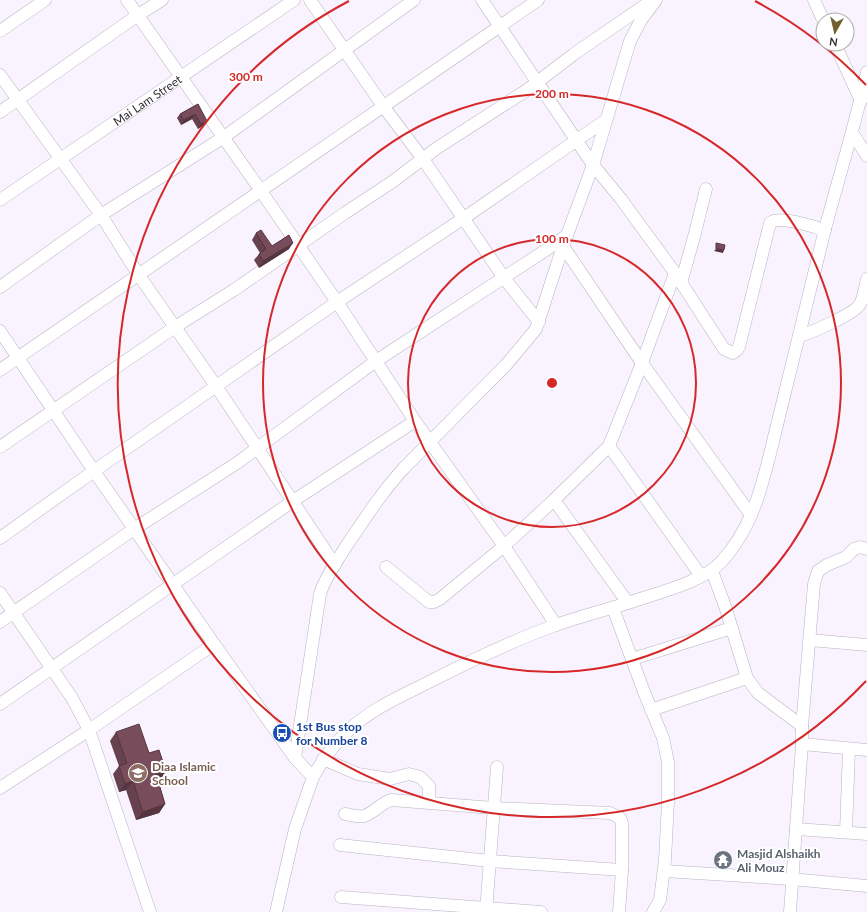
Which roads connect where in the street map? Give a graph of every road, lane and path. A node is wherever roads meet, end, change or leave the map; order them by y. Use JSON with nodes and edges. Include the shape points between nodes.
{"nodes":[{"id":1,"x":45,"y":0,"type":"edge"},
{"id":2,"x":126,"y":0,"type":"edge"},
{"id":3,"x":162,"y":0,"type":"edge"},
{"id":4,"x":294,"y":0,"type":"edge"},
{"id":5,"x":310,"y":0,"type":"edge"},
{"id":6,"x":414,"y":0,"type":"edge"},
{"id":7,"x":482,"y":0,"type":"edge"},
{"id":8,"x":538,"y":0,"type":"edge"},
{"id":9,"x":652,"y":0,"type":"edge"},
{"id":10,"x":656,"y":0,"type":"edge"},
{"id":11,"x":814,"y":0,"type":"edge"},
{"id":12,"x":820,"y":12,"type":"edge"},
{"id":13,"x":138,"y":16,"type":"junction"},
{"id":14,"x":499,"y":26,"type":"junction"},
{"id":15,"x":0,"y":31,"type":"edge"},
{"id":16,"x":344,"y":50,"type":"junction"},
{"id":17,"x":839,"y":52,"type":"edge"},
{"id":18,"x":867,"y":72,"type":"edge"},
{"id":19,"x":0,"y":75,"type":"edge"},
{"id":20,"x":180,"y":77,"type":"junction"},
{"id":21,"x":536,"y":82,"type":"junction"},
{"id":22,"x":865,"y":87,"type":"edge"},
{"id":23,"x":17,"y":100,"type":"junction"},
{"id":24,"x":861,"y":101,"type":"junction"},
{"id":25,"x":383,"y":106,"type":"junction"},
{"id":26,"x":0,"y":112,"type":"edge"},
{"id":27,"x":606,"y":120,"type":"junction"},
{"id":28,"x":853,"y":134,"type":"junction"},
{"id":29,"x":224,"y":137,"type":"junction"},
{"id":30,"x":576,"y":140,"type":"junction"},
{"id":31,"x":867,"y":156,"type":"edge"},
{"id":32,"x":61,"y":159,"type":"junction"},
{"id":33,"x":423,"y":159,"type":"junction"},
{"id":34,"x":593,"y":165,"type":"junction"},
{"id":35,"x":706,"y":189,"type":"dead end"},
{"id":36,"x":261,"y":191,"type":"junction"},
{"id":37,"x":0,"y":200,"type":"edge"},
{"id":38,"x":101,"y":215,"type":"junction"},
{"id":39,"x":464,"y":218,"type":"junction"},
{"id":40,"x":825,"y":230,"type":"junction"},
{"id":41,"x":565,"y":241,"type":"junction"},
{"id":42,"x":298,"y":246,"type":"junction"},
{"id":43,"x":675,"y":273,"type":"junction"},
{"id":44,"x":138,"y":274,"type":"junction"},
{"id":45,"x":504,"y":278,"type":"junction"},
{"id":46,"x":867,"y":279,"type":"edge"},
{"id":47,"x":681,"y":283,"type":"junction"},
{"id":48,"x":0,"y":287,"type":"edge"},
{"id":49,"x":337,"y":302,"type":"junction"},
{"id":50,"x":539,"y":322,"type":"junction"},
{"id":51,"x":175,"y":327,"type":"junction"},
{"id":52,"x":0,"y":331,"type":"edge"},
{"id":53,"x":800,"y":336,"type":"junction"},
{"id":54,"x":19,"y":358,"type":"junction"},
{"id":55,"x":376,"y":362,"type":"junction"},
{"id":56,"x":642,"y":363,"type":"junction"},
{"id":57,"x":0,"y":370,"type":"edge"},
{"id":58,"x":216,"y":386,"type":"junction"},
{"id":59,"x":53,"y":410,"type":"junction"},
{"id":60,"x":415,"y":421,"type":"junction"},
{"id":61,"x":430,"y":442,"type":"junction"},
{"id":62,"x":609,"y":446,"type":"junction"},
{"id":63,"x":0,"y":447,"type":"edge"},
{"id":64,"x":258,"y":448,"type":"junction"},
{"id":65,"x":94,"y":471,"type":"junction"},
{"id":66,"x":554,"y":500,"type":"junction"},
{"id":67,"x":293,"y":501,"type":"junction"},
{"id":68,"x":751,"y":515,"type":"junction"},
{"id":69,"x":134,"y":529,"type":"junction"},
{"id":70,"x":0,"y":538,"type":"edge"},
{"id":71,"x":504,"y":546,"type":"junction"},
{"id":72,"x":867,"y":549,"type":"edge"},
{"id":73,"x":335,"y":565,"type":"junction"},
{"id":74,"x":386,"y":567,"type":"dead end"},
{"id":75,"x":706,"y":574,"type":"junction"},
{"id":76,"x":173,"y":585,"type":"junction"},
{"id":77,"x":0,"y":593,"type":"edge"},
{"id":78,"x":628,"y":603,"type":"junction"},
{"id":79,"x":613,"y":608,"type":"junction"},
{"id":80,"x":13,"y":613,"type":"junction"},
{"id":81,"x":0,"y":622,"type":"edge"},
{"id":82,"x":556,"y":625,"type":"junction"},
{"id":83,"x":732,"y":628,"type":"junction"},
{"id":84,"x":810,"y":640,"type":"junction"},
{"id":85,"x":214,"y":644,"type":"junction"},
{"id":86,"x":867,"y":645,"type":"edge"},
{"id":87,"x":632,"y":659,"type":"junction"},
{"id":88,"x":51,"y":669,"type":"junction"},
{"id":89,"x":748,"y":678,"type":"junction"},
{"id":90,"x":0,"y":704,"type":"edge"},
{"id":91,"x":651,"y":710,"type":"junction"},
{"id":92,"x":802,"y":726,"type":"junction"},
{"id":93,"x":89,"y":730,"type":"junction"},
{"id":94,"x":802,"y":744,"type":"junction"},
{"id":95,"x":849,"y":749,"type":"junction"},
{"id":96,"x":867,"y":750,"type":"edge"},
{"id":97,"x":295,"y":758,"type":"junction"},
{"id":98,"x":323,"y":759,"type":"junction"},
{"id":99,"x":497,"y":767,"type":"dead end"},
{"id":100,"x":313,"y":776,"type":"junction"},
{"id":101,"x":0,"y":788,"type":"edge"},
{"id":102,"x":429,"y":802,"type":"junction"},
{"id":103,"x":494,"y":808,"type":"junction"},
{"id":104,"x":345,"y":814,"type":"dead end"},
{"id":105,"x":796,"y":829,"type":"junction"},
{"id":106,"x":846,"y":832,"type":"junction"},
{"id":107,"x":867,"y":834,"type":"edge"},
{"id":108,"x":340,"y":845,"type":"dead end"},
{"id":109,"x":490,"y":861,"type":"junction"},
{"id":110,"x":622,"y":870,"type":"junction"},
{"id":111,"x":664,"y":871,"type":"junction"},
{"id":112,"x":791,"y":879,"type":"junction"},
{"id":113,"x":867,"y":886,"type":"edge"},
{"id":114,"x":341,"y":897,"type":"dead end"},
{"id":115,"x":486,"y":910,"type":"edge"},
{"id":116,"x":150,"y":912,"type":"edge"},
{"id":117,"x":276,"y":912,"type":"edge"},
{"id":118,"x":541,"y":912,"type":"edge"},
{"id":119,"x":619,"y":912,"type":"edge"},
{"id":120,"x":653,"y":912,"type":"edge"},
{"id":121,"x":790,"y":912,"type":"edge"}],
"edges":[{"from":1,"to":15,"type":"street"},
{"from":2,"to":13,"type":"street"},
{"from":3,"to":13,"type":"street"},
{"from":4,"to":20,"type":"street","name":"Mai Lam Street"},
{"from":5,"to":16,"type":"street"},
{"from":6,"to":16,"type":"street"},
{"from":7,"to":14,"type":"street"},
{"from":8,"to":14,"type":"street"},
{"from":9,"to":21,"type":"street"},
{"from":10,"to":27,"type":"street","via":[[633,35]]},
{"from":11,"to":12,"type":"street"},
{"from":13,"to":20,"type":"street"},
{"from":13,"to":23,"type":"street"},
{"from":14,"to":21,"type":"street"},
{"from":14,"to":25,"type":"street"},
{"from":16,"to":25,"type":"street"},
{"from":16,"to":29,"type":"street"},
{"from":17,"to":24,"type":"street"},
{"from":18,"to":22,"type":"street"},
{"from":19,"to":23,"type":"street"},
{"from":20,"to":29,"type":"street"},
{"from":20,"to":32,"type":"street","name":"Mai Lam Street"},
{"from":21,"to":30,"type":"street"},
{"from":21,"to":33,"type":"street"},
{"from":22,"to":24,"type":"street"},
{"from":23,"to":26,"type":"street"},
{"from":23,"to":32,"type":"street"},
{"from":24,"to":28,"type":"street"},
{"from":25,"to":33,"type":"street"},
{"from":25,"to":36,"type":"street"},
{"from":27,"to":30,"type":"street"},
{"from":27,"to":34,"type":"street"},
{"from":28,"to":31,"type":"street"},
{"from":28,"to":40,"type":"street"},
{"from":29,"to":36,"type":"street"},
{"from":29,"to":38,"type":"street"},
{"from":30,"to":34,"type":"street"},
{"from":30,"to":39,"type":"street"},
{"from":32,"to":37,"type":"street","name":"Mai Lam Street"},
{"from":32,"to":38,"type":"street"},
{"from":33,"to":39,"type":"street"},
{"from":33,"to":42,"type":"street"},
{"from":34,"to":41,"type":"street"},
{"from":34,"to":43,"type":"street"},
{"from":35,"to":47,"type":"street"},
{"from":36,"to":42,"type":"street"},
{"from":36,"to":44,"type":"street"},
{"from":38,"to":44,"type":"street"},
{"from":38,"to":48,"type":"street"},
{"from":39,"to":45,"type":"street"},
{"from":39,"to":49,"type":"street"},
{"from":40,"to":47,"type":"street","via":[[783,220],[773,220],[770,223],[739,347],[733,353],[724,349]]},
{"from":40,"to":53,"type":"street"},
{"from":41,"to":45,"type":"street"},
{"from":41,"to":50,"type":"street"},
{"from":41,"to":56,"type":"street"},
{"from":42,"to":49,"type":"street"},
{"from":42,"to":51,"type":"street"},
{"from":43,"to":47,"type":"street"},
{"from":43,"to":56,"type":"street"},
{"from":44,"to":51,"type":"street"},
{"from":44,"to":54,"type":"street"},
{"from":45,"to":50,"type":"street"},
{"from":45,"to":55,"type":"street"},
{"from":46,"to":53,"type":"street","via":[[860,304],[855,309],[823,328]]},
{"from":49,"to":55,"type":"street"},
{"from":49,"to":58,"type":"street"},
{"from":50,"to":61,"type":"street","via":[[532,335],[506,365]]},
{"from":51,"to":58,"type":"street"},
{"from":51,"to":59,"type":"street"},
{"from":52,"to":54,"type":"street"},
{"from":53,"to":68,"type":"street","via":[[757,501]]},
{"from":54,"to":57,"type":"street"},
{"from":54,"to":59,"type":"street"},
{"from":55,"to":60,"type":"street"},
{"from":55,"to":64,"type":"street"},
{"from":56,"to":62,"type":"street"},
{"from":56,"to":68,"type":"street"},
{"from":58,"to":64,"type":"street"},
{"from":58,"to":65,"type":"street"},
{"from":59,"to":63,"type":"street"},
{"from":59,"to":65,"type":"street"},
{"from":60,"to":61,"type":"street"},
{"from":60,"to":67,"type":"street"},
{"from":61,"to":71,"type":"street"},
{"from":61,"to":73,"type":"street","via":[[383,492]]},
{"from":62,"to":66,"type":"street"},
{"from":62,"to":75,"type":"street"},
{"from":64,"to":67,"type":"street"},
{"from":64,"to":69,"type":"street"},
{"from":65,"to":69,"type":"street"},
{"from":65,"to":70,"type":"street"},
{"from":66,"to":71,"type":"street"},
{"from":66,"to":78,"type":"street"},
{"from":67,"to":73,"type":"street"},
{"from":67,"to":76,"type":"street"},
{"from":68,"to":75,"type":"street","via":[[721,563]]},
{"from":69,"to":76,"type":"street"},
{"from":69,"to":80,"type":"street"},
{"from":71,"to":74,"type":"street","via":[[434,602],[429,602]]},
{"from":71,"to":82,"type":"street"},
{"from":72,"to":84,"type":"street","via":[[854,549],[846,557],[818,571],[814,584]]},
{"from":73,"to":97,"type":"street","via":[[326,578],[320,594]]},
{"from":75,"to":78,"type":"street"},
{"from":75,"to":83,"type":"street"},
{"from":76,"to":85,"type":"street"},
{"from":76,"to":88,"type":"street"},
{"from":77,"to":80,"type":"street"},
{"from":78,"to":79,"type":"street"},
{"from":79,"to":82,"type":"street"},
{"from":79,"to":87,"type":"street"},
{"from":80,"to":81,"type":"street"},
{"from":80,"to":88,"type":"street"},
{"from":82,"to":98,"type":"street","via":[[467,662],[368,715],[351,728]]},
{"from":83,"to":87,"type":"street"},
{"from":83,"to":89,"type":"street"},
{"from":84,"to":86,"type":"street"},
{"from":84,"to":92,"type":"street"},
{"from":85,"to":93,"type":"street"},
{"from":85,"to":97,"type":"street"},
{"from":87,"to":91,"type":"street"},
{"from":88,"to":90,"type":"street"},
{"from":88,"to":93,"type":"street","via":[[72,698]]},
{"from":89,"to":91,"type":"street"},
{"from":89,"to":92,"type":"street","via":[[758,694]]},
{"from":91,"to":111,"type":"street","via":[[663,738],[668,762]]},
{"from":92,"to":94,"type":"street"},
{"from":93,"to":101,"type":"street"},
{"from":93,"to":116,"type":"street"},
{"from":94,"to":95,"type":"street"},
{"from":94,"to":105,"type":"street"},
{"from":95,"to":96,"type":"street"},
{"from":95,"to":106,"type":"street"},
{"from":97,"to":100,"type":"street"},
{"from":98,"to":100,"type":"street"},
{"from":98,"to":102,"type":"street","via":[[358,774],[390,779],[408,774],[420,777],[428,786]]},
{"from":99,"to":103,"type":"street"},
{"from":100,"to":117,"type":"street","via":[[296,829]]},
{"from":102,"to":103,"type":"street"},
{"from":102,"to":104,"type":"street","via":[[391,800],[366,815]]},
{"from":103,"to":109,"type":"street"},
{"from":103,"to":110,"type":"street","via":[[615,815],[622,823]]},
{"from":105,"to":106,"type":"street"},
{"from":105,"to":112,"type":"street"},
{"from":106,"to":107,"type":"street"},
{"from":108,"to":109,"type":"street"},
{"from":109,"to":110,"type":"street"},
{"from":109,"to":115,"type":"street"},
{"from":110,"to":119,"type":"street"},
{"from":111,"to":112,"type":"street"},
{"from":111,"to":120,"type":"street","via":[[660,900]]},
{"from":112,"to":113,"type":"street"},
{"from":112,"to":121,"type":"street"},
{"from":114,"to":115,"type":"street"},
{"from":115,"to":118,"type":"street"}]}
